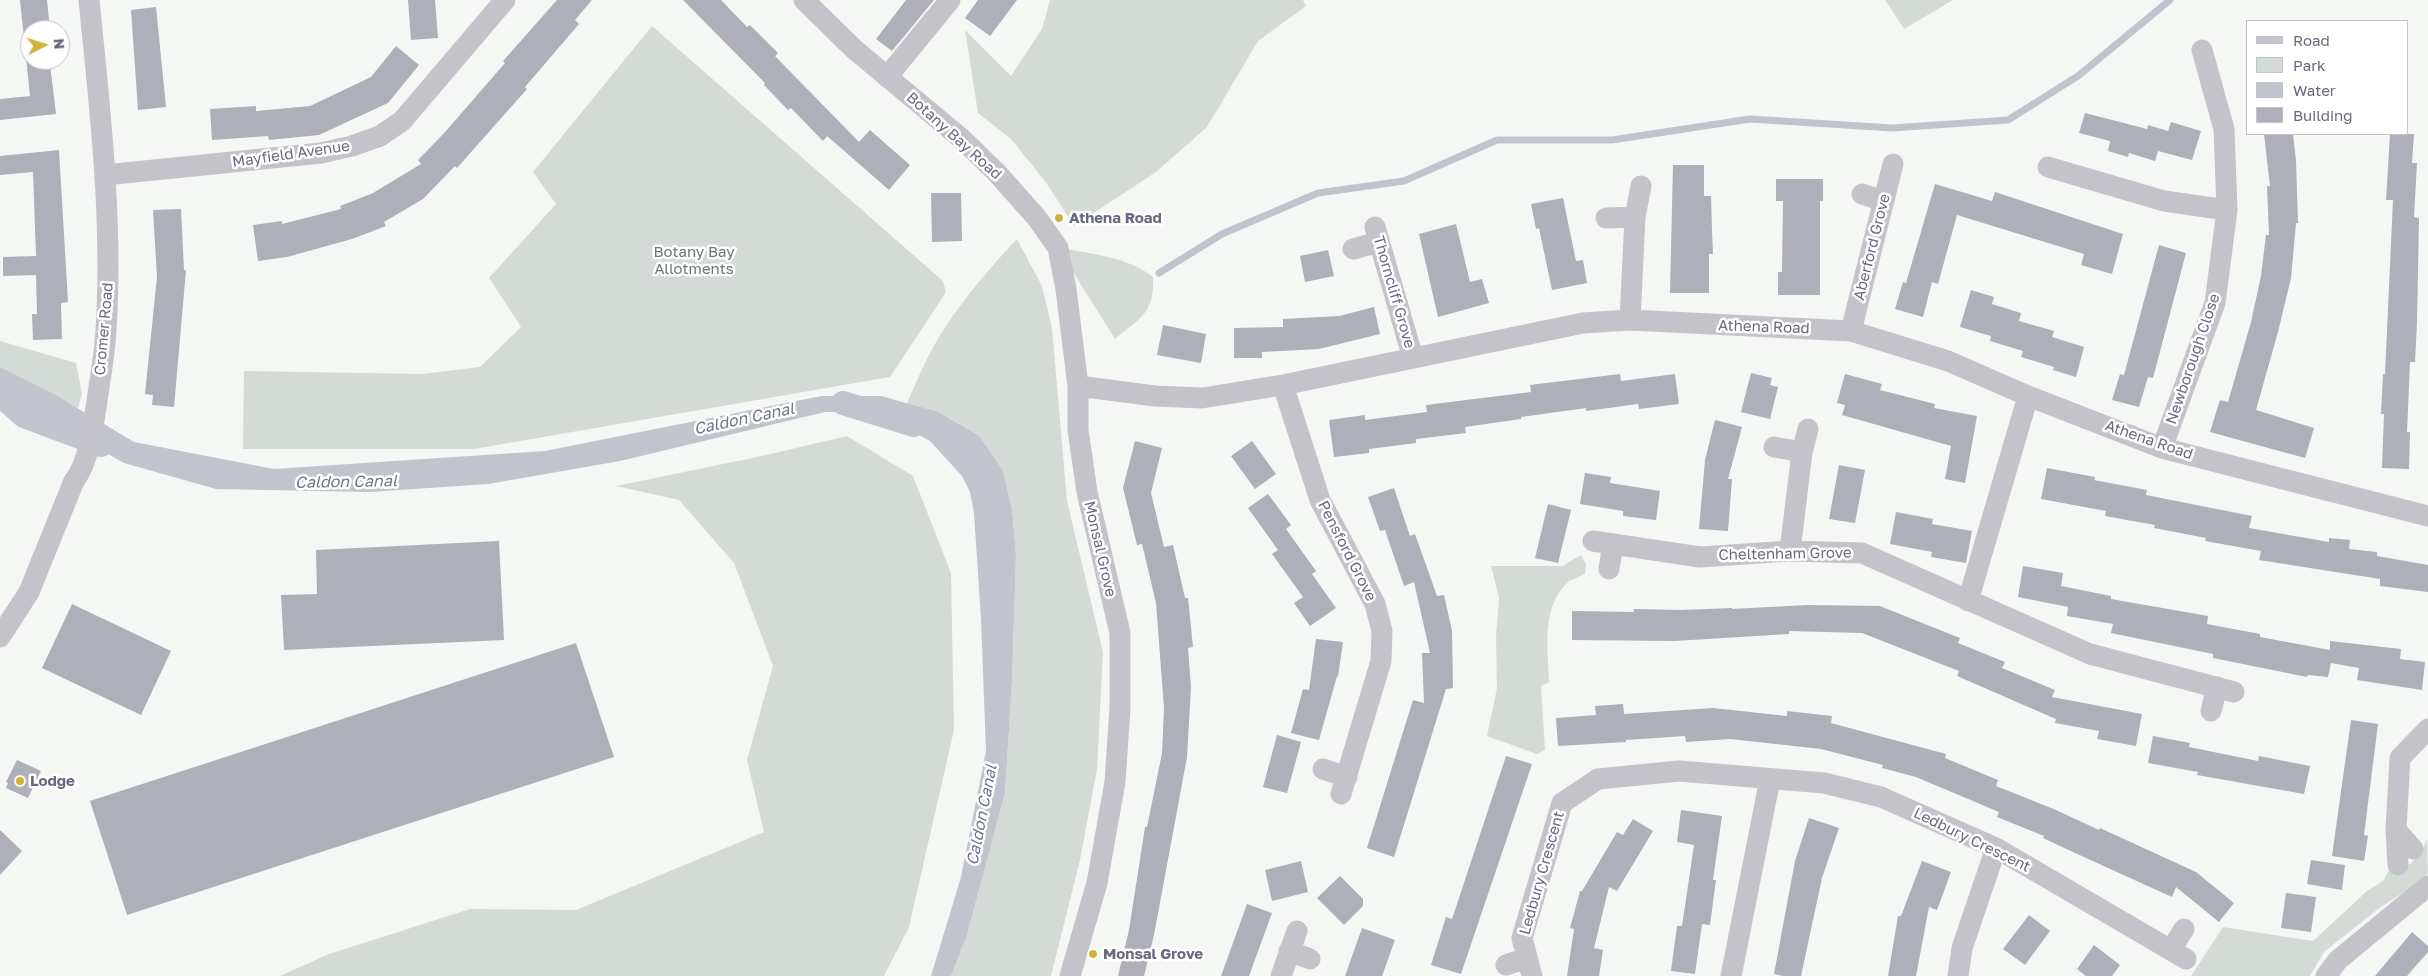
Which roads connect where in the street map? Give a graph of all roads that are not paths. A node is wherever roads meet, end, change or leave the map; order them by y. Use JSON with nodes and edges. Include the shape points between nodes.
{"nodes":[{"id":1,"x":89,"y":0,"type":"edge"},
{"id":2,"x":504,"y":0,"type":"edge"},
{"id":3,"x":804,"y":0,"type":"edge"},
{"id":4,"x":950,"y":0,"type":"edge"},
{"id":5,"x":2202,"y":50,"type":"dead end"},
{"id":6,"x":887,"y":77,"type":"junction"},
{"id":7,"x":1893,"y":164,"type":"dead end"},
{"id":8,"x":2048,"y":167,"type":"dead end"},
{"id":9,"x":106,"y":175,"type":"junction"},
{"id":10,"x":1641,"y":186,"type":"dead end"},
{"id":11,"x":1862,"y":194,"type":"dead end"},
{"id":12,"x":1884,"y":201,"type":"junction"},
{"id":13,"x":2228,"y":210,"type":"junction"},
{"id":14,"x":1635,"y":217,"type":"junction"},
{"id":15,"x":1606,"y":218,"type":"dead end"},
{"id":16,"x":1353,"y":249,"type":"dead end"},
{"id":17,"x":1630,"y":320,"type":"junction"},
{"id":18,"x":1851,"y":331,"type":"junction"},
{"id":19,"x":1413,"y":358,"type":"junction"},
{"id":20,"x":1283,"y":385,"type":"junction"},
{"id":21,"x":1078,"y":386,"type":"junction"},
{"id":22,"x":2028,"y":396,"type":"junction"},
{"id":23,"x":1808,"y":429,"type":"dead end"},
{"id":24,"x":1774,"y":448,"type":"dead end"},
{"id":25,"x":2162,"y":448,"type":"junction"},
{"id":26,"x":1802,"y":452,"type":"junction"},
{"id":27,"x":2428,"y":516,"type":"edge"},
{"id":28,"x":1790,"y":551,"type":"junction"},
{"id":29,"x":1609,"y":569,"type":"dead end"},
{"id":30,"x":1968,"y":601,"type":"junction"},
{"id":31,"x":0,"y":637,"type":"edge"},
{"id":32,"x":2211,"y":711,"type":"dead end"},
{"id":33,"x":2428,"y":729,"type":"edge"},
{"id":34,"x":1323,"y":769,"type":"dead end"},
{"id":35,"x":1770,"y":779,"type":"junction"},
{"id":36,"x":2396,"y":830,"type":"junction"},
{"id":37,"x":1996,"y":848,"type":"junction"},
{"id":38,"x":2413,"y":849,"type":"dead end"},
{"id":39,"x":2398,"y":865,"type":"dead end"},
{"id":40,"x":2428,"y":886,"type":"edge"},
{"id":41,"x":1297,"y":930,"type":"dead end"},
{"id":42,"x":2184,"y":930,"type":"dead end"},
{"id":43,"x":1289,"y":951,"type":"junction"},
{"id":44,"x":1310,"y":959,"type":"dead end"},
{"id":45,"x":1506,"y":965,"type":"dead end"},
{"id":46,"x":1529,"y":967,"type":"edge"},
{"id":47,"x":1070,"y":976,"type":"edge"},
{"id":48,"x":1281,"y":976,"type":"edge"},
{"id":49,"x":1732,"y":976,"type":"edge"},
{"id":50,"x":1958,"y":976,"type":"edge"},
{"id":51,"x":2326,"y":976,"type":"edge"}],
"edges":[{"from":1,"to":9,"type":"street","name":"Cromer Road"},
{"from":2,"to":9,"type":"street","name":"Mayfield Avenue","via":[[402,121],[380,136],[321,153]]},
{"from":3,"to":6,"type":"street","name":"Botany Bay Road"},
{"from":4,"to":6,"type":"street"},
{"from":5,"to":13,"type":"street","name":"Newborough Close","via":[[2224,129]]},
{"from":6,"to":21,"type":"street","name":"Botany Bay Road","via":[[962,139],[997,173],[1054,241],[1066,289]]},
{"from":7,"to":12,"type":"street","name":"Aberford Grove"},
{"from":8,"to":13,"type":"street","via":[[2082,168],[2164,201]]},
{"from":9,"to":31,"type":"street","name":"Cromer Road","via":[[106,331],[96,411],[82,470],[74,481],[29,592]]},
{"from":10,"to":14,"type":"street"},
{"from":11,"to":12,"type":"street"},
{"from":12,"to":18,"type":"street","name":"Aberford Grove"},
{"from":13,"to":25,"type":"street","name":"Newborough Close","via":[[2215,303]]},
{"from":14,"to":15,"type":"street"},
{"from":14,"to":17,"type":"street"},
{"from":16,"to":19,"type":"street","name":"Thorncliff Grove","via":[[1377,235]]},
{"from":17,"to":18,"type":"street","name":"Athena Road"},
{"from":17,"to":19,"type":"street","name":"Athena Road","via":[[1583,323]]},
{"from":18,"to":22,"type":"street","name":"Athena Road","via":[[1948,361]]},
{"from":19,"to":20,"type":"street","name":"Athena Road"},
{"from":20,"to":21,"type":"street","name":"Athena Road","via":[[1202,398],[1154,396]]},
{"from":20,"to":34,"type":"street","name":"Pensford Grove","via":[[1320,500],[1375,604],[1382,631],[1382,661],[1344,785]]},
{"from":21,"to":47,"type":"street","name":"Monsal Grove","via":[[1078,430],[1087,492],[1120,633],[1120,698],[1115,782],[1097,883]]},
{"from":22,"to":25,"type":"street","name":"Athena Road"},
{"from":22,"to":30,"type":"street"},
{"from":23,"to":26,"type":"street"},
{"from":24,"to":26,"type":"street"},
{"from":25,"to":27,"type":"street","name":"Athena Road"},
{"from":26,"to":28,"type":"street"},
{"from":28,"to":29,"type":"street","name":"Cheltenham Grove","via":[[1700,557],[1603,542]]},
{"from":28,"to":30,"type":"street","name":"Cheltenham Grove","via":[[1862,553]]},
{"from":30,"to":32,"type":"street","name":"Cheltenham Grove","via":[[2090,654],[2226,690]]},
{"from":33,"to":36,"type":"street","via":[[2400,758]]},
{"from":35,"to":37,"type":"street","name":"Ledbury Crescent","via":[[1824,783],[1881,797]]},
{"from":35,"to":46,"type":"street","name":"Ledbury Crescent","via":[[1679,771],[1598,779],[1562,804],[1522,938]]},
{"from":35,"to":49,"type":"street"},
{"from":36,"to":38,"type":"street"},
{"from":36,"to":39,"type":"street"},
{"from":37,"to":42,"type":"street","name":"Ledbury Crescent","via":[[2178,954]]},
{"from":37,"to":50,"type":"street","via":[[1962,948]]},
{"from":40,"to":51,"type":"street","via":[[2338,960]]},
{"from":41,"to":43,"type":"street"},
{"from":43,"to":44,"type":"street"},
{"from":43,"to":48,"type":"street"},
{"from":45,"to":46,"type":"street"}]}
